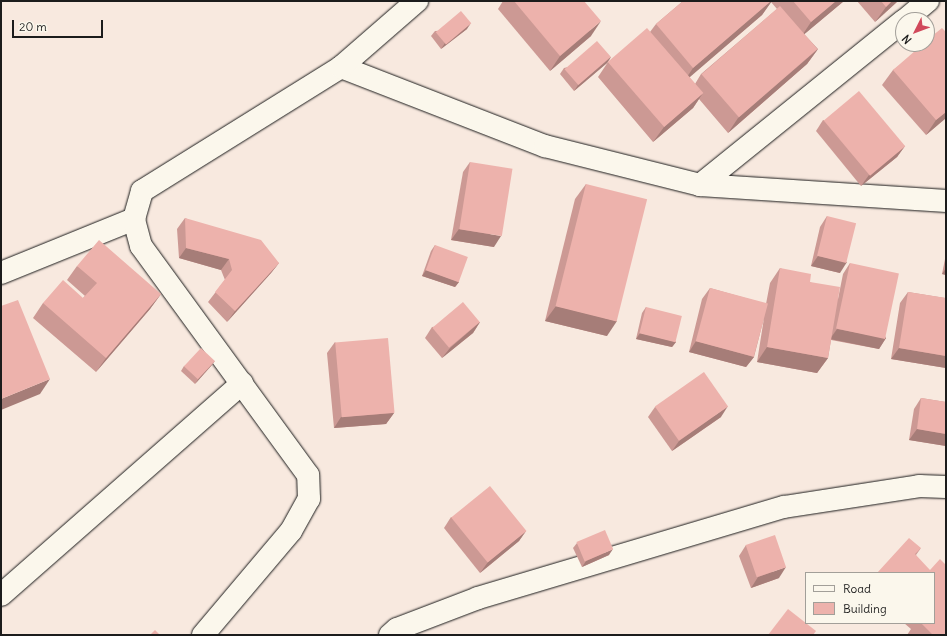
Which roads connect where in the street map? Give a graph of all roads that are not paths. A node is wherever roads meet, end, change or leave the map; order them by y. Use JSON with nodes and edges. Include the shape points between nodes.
{"nodes":[{"id":1,"x":417,"y":1,"type":"edge"},
{"id":2,"x":928,"y":1,"type":"edge"},
{"id":3,"x":915,"y":12,"type":"edge"},
{"id":4,"x":895,"y":28,"type":"edge"},
{"id":5,"x":341,"y":67,"type":"junction"},
{"id":6,"x":700,"y":184,"type":"junction"},
{"id":7,"x":946,"y":201,"type":"edge"},
{"id":8,"x":134,"y":219,"type":"junction"},
{"id":9,"x":1,"y":273,"type":"edge"},
{"id":10,"x":242,"y":383,"type":"junction"},
{"id":11,"x":946,"y":487,"type":"edge"},
{"id":12,"x":1,"y":595,"type":"edge"},
{"id":13,"x":203,"y":635,"type":"edge"},
{"id":14,"x":390,"y":635,"type":"edge"}],
"edges":[{"from":1,"to":5,"type":"street"},
{"from":2,"to":3,"type":"street"},
{"from":4,"to":6,"type":"street"},
{"from":5,"to":6,"type":"street","via":[[545,146]]},
{"from":5,"to":8,"type":"street","via":[[142,191]]},
{"from":6,"to":7,"type":"street"},
{"from":8,"to":9,"type":"street"},
{"from":8,"to":10,"type":"street","via":[[141,246]]},
{"from":10,"to":12,"type":"street"},
{"from":10,"to":13,"type":"street","via":[[308,475],[309,499],[291,531]]},
{"from":11,"to":14,"type":"street","via":[[919,486],[784,507],[478,598],[397,629]]}]}
